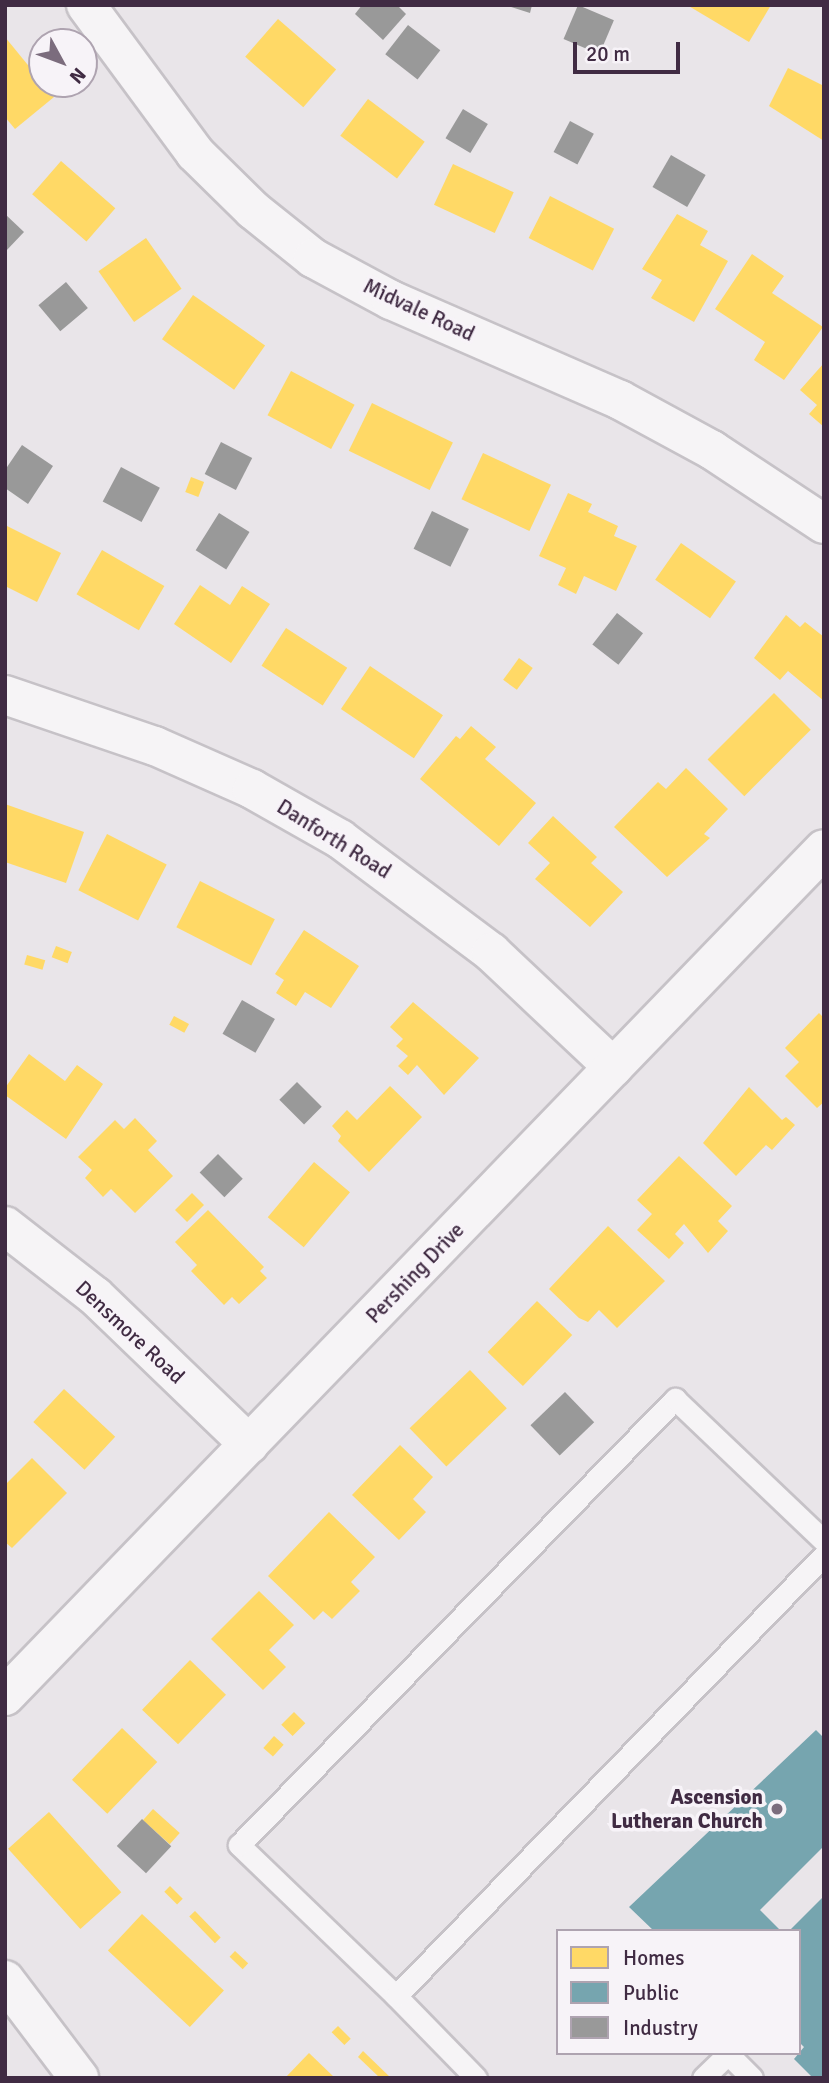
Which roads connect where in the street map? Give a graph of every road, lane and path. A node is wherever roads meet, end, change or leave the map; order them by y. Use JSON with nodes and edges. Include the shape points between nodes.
{"nodes":[{"id":1,"x":86,"y":5,"type":"edge"},
{"id":2,"x":824,"y":524,"type":"edge"},
{"id":3,"x":5,"y":695,"type":"edge"},
{"id":4,"x":824,"y":849,"type":"edge"},
{"id":5,"x":613,"y":1067,"type":"junction"},
{"id":6,"x":5,"y":1226,"type":"edge"},
{"id":7,"x":249,"y":1444,"type":"junction"},
{"id":8,"x":824,"y":1541,"type":"edge"},
{"id":9,"x":824,"y":1555,"type":"edge"},
{"id":10,"x":5,"y":1696,"type":"edge"},
{"id":11,"x":5,"y":1980,"type":"edge"},
{"id":12,"x":396,"y":1996,"type":"junction"},
{"id":13,"x":727,"y":2055,"type":"edge"},
{"id":14,"x":729,"y":2055,"type":"edge"},
{"id":15,"x":79,"y":2078,"type":"edge"},
{"id":16,"x":476,"y":2078,"type":"edge"},
{"id":17,"x":703,"y":2078,"type":"edge"},
{"id":18,"x":752,"y":2078,"type":"edge"}],
"edges":[{"from":1,"to":2,"type":"street","name":"Midvale Road","via":[[195,153],[253,210],[313,258],[391,300],[621,400],[712,450]]},
{"from":3,"to":5,"type":"street","name":"Danforth Road","via":[[167,751],[253,789],[340,839],[491,952]]},
{"from":4,"to":5,"type":"street","name":"Pershing Drive"},
{"from":5,"to":7,"type":"street","name":"Pershing Drive"},
{"from":6,"to":7,"type":"street","name":"Densmore Road","via":[[95,1296]]},
{"from":7,"to":10,"type":"street","name":"Pershing Drive"},
{"from":8,"to":12,"type":"lane","via":[[675,1399],[239,1845]]},
{"from":9,"to":12,"type":"lane"},
{"from":11,"to":15,"type":"street"},
{"from":12,"to":16,"type":"lane"},
{"from":13,"to":17,"type":"lane"},
{"from":14,"to":18,"type":"lane"}]}
